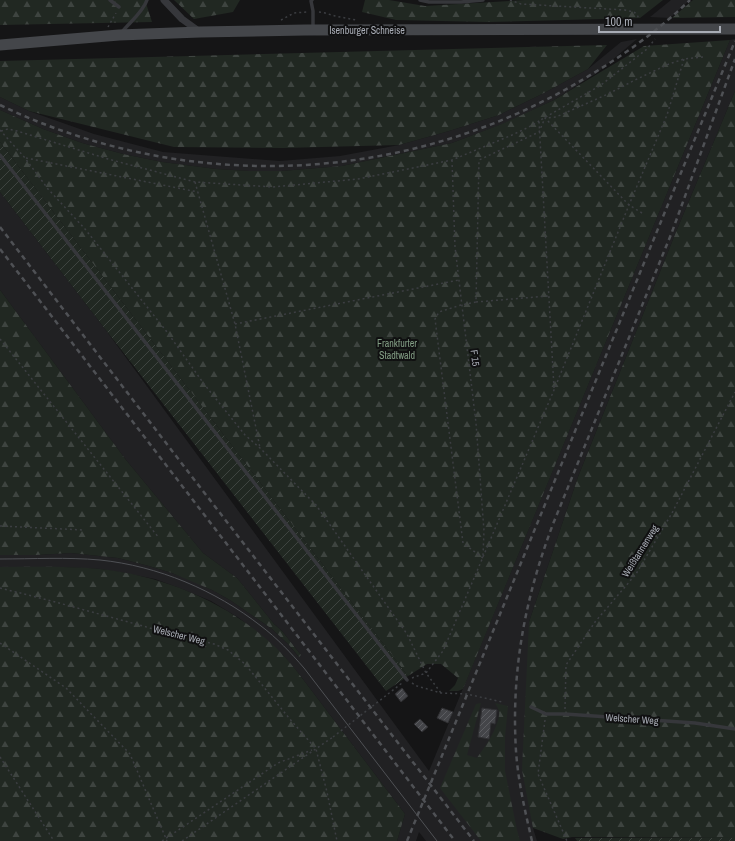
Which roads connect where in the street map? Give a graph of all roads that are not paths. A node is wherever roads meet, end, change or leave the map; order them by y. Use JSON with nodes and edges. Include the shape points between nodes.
{"nodes":[{"id":1,"x":110,"y":0,"type":"edge"},
{"id":2,"x":147,"y":0,"type":"edge"},
{"id":3,"x":164,"y":0,"type":"edge"},
{"id":4,"x":312,"y":0,"type":"edge"},
{"id":5,"x":420,"y":0,"type":"edge"},
{"id":6,"x":483,"y":0,"type":"edge"},
{"id":7,"x":119,"y":7,"type":"road end"},
{"id":8,"x":735,"y":29,"type":"edge"},
{"id":9,"x":313,"y":30,"type":"junction"},
{"id":10,"x":200,"y":32,"type":"junction"},
{"id":11,"x":119,"y":35,"type":"junction"},
{"id":12,"x":0,"y":45,"type":"edge"},
{"id":13,"x":0,"y":155,"type":"edge"},
{"id":14,"x":407,"y":680,"type":"road end"},
{"id":15,"x":531,"y":707,"type":"dead end"},
{"id":16,"x":735,"y":729,"type":"edge"}],
"edges":[{"from":1,"to":7,"type":"lane"},
{"from":2,"to":11,"type":"lane"},
{"from":3,"to":10,"type":"street","via":[[182,19]]},
{"from":4,"to":9,"type":"lane"},
{"from":5,"to":6,"type":"lane"},
{"from":8,"to":9,"type":"main road","name":"Isenburger Schneise"},
{"from":9,"to":10,"type":"main road","name":"Isenburger Schneise"},
{"from":10,"to":11,"type":"main road","name":"Isenburger Schneise"},
{"from":11,"to":12,"type":"main road","name":"Isenburger Schneise"},
{"from":13,"to":14,"type":"lane"},
{"from":15,"to":16,"type":"lane","name":"Welscher Weg","via":[[546,714],[695,723]]}]}
